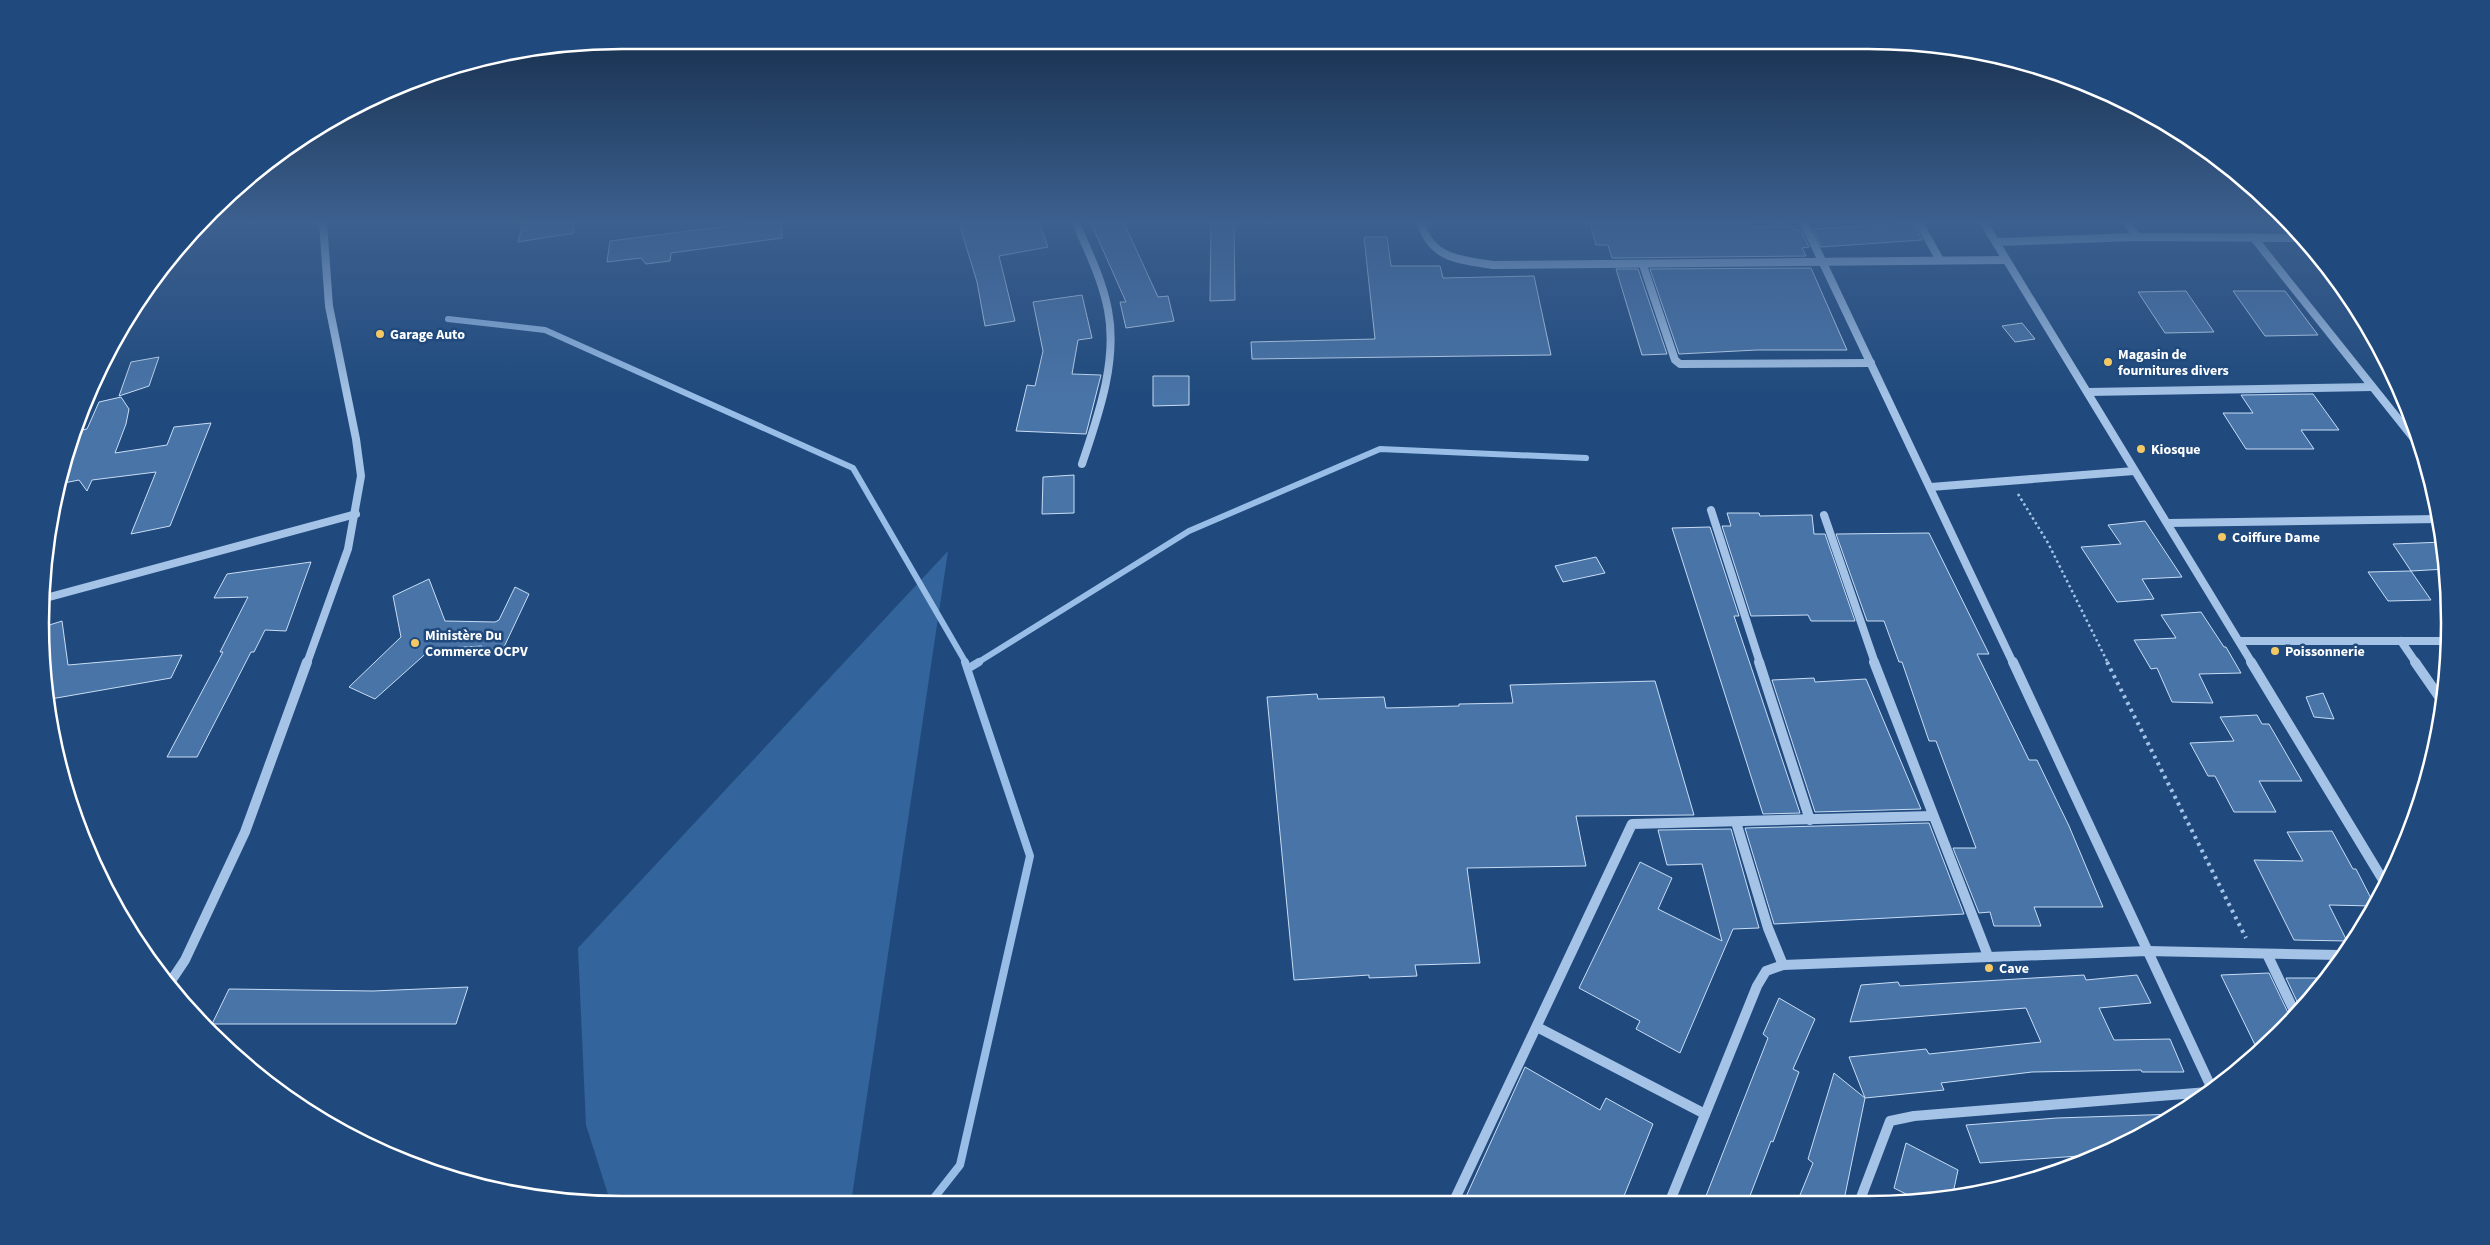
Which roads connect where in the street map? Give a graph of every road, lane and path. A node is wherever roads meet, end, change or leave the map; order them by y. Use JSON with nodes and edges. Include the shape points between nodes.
{"nodes":[{"id":1,"x":327,"y":281,"type":"edge"},
{"id":2,"x":1099,"y":281,"type":"edge"},
{"id":3,"x":1648,"y":281,"type":"edge"},
{"id":4,"x":1832,"y":281,"type":"edge"},
{"id":5,"x":2019,"y":281,"type":"edge"},
{"id":6,"x":2287,"y":281,"type":"edge"},
{"id":7,"x":1871,"y":363,"type":"junction"},
{"id":8,"x":2372,"y":387,"type":"junction"},
{"id":9,"x":2088,"y":392,"type":"junction"},
{"id":10,"x":2410,"y":435,"type":"edge"},
{"id":11,"x":1082,"y":464,"type":"dead end"},
{"id":12,"x":2134,"y":471,"type":"junction"},
{"id":13,"x":2010,"y":481,"type":"junction"},
{"id":14,"x":1931,"y":487,"type":"junction"},
{"id":15,"x":1712,"y":510,"type":"dead end"},
{"id":16,"x":356,"y":514,"type":"junction"},
{"id":17,"x":1824,"y":515,"type":"dead end"},
{"id":18,"x":2431,"y":519,"type":"edge"},
{"id":19,"x":2168,"y":523,"type":"junction"},
{"id":20,"x":50,"y":597,"type":"edge"},
{"id":21,"x":2240,"y":641,"type":"junction"},
{"id":22,"x":2440,"y":641,"type":"edge"},
{"id":23,"x":2401,"y":642,"type":"junction"},
{"id":24,"x":2436,"y":693,"type":"edge"},
{"id":25,"x":1932,"y":816,"type":"junction"},
{"id":26,"x":1810,"y":820,"type":"junction"},
{"id":27,"x":1736,"y":822,"type":"junction"},
{"id":28,"x":2381,"y":877,"type":"edge"},
{"id":29,"x":2147,"y":952,"type":"junction"},
{"id":30,"x":2254,"y":954,"type":"junction"},
{"id":31,"x":2267,"y":954,"type":"junction"},
{"id":32,"x":2335,"y":955,"type":"edge"},
{"id":33,"x":1988,"y":956,"type":"junction"},
{"id":34,"x":1783,"y":964,"type":"junction"},
{"id":35,"x":173,"y":979,"type":"edge"},
{"id":36,"x":2293,"y":1008,"type":"edge"},
{"id":37,"x":1537,"y":1027,"type":"junction"},
{"id":38,"x":2209,"y":1083,"type":"edge"},
{"id":39,"x":2196,"y":1093,"type":"edge"},
{"id":40,"x":1705,"y":1114,"type":"junction"},
{"id":41,"x":1456,"y":1196,"type":"edge"},
{"id":42,"x":1672,"y":1196,"type":"edge"},
{"id":43,"x":1862,"y":1196,"type":"edge"}],
"edges":[{"from":1,"to":16,"type":"street","via":[[361,476]]},
{"from":2,"to":11,"type":"street","via":[[1110,325],[1108,356],[1092,437]]},
{"from":3,"to":7,"type":"street","via":[[1675,360],[1680,364]]},
{"from":4,"to":7,"type":"street"},
{"from":5,"to":9,"type":"street"},
{"from":6,"to":8,"type":"street"},
{"from":7,"to":14,"type":"street"},
{"from":8,"to":9,"type":"street"},
{"from":8,"to":10,"type":"street"},
{"from":9,"to":12,"type":"street"},
{"from":12,"to":13,"type":"street"},
{"from":12,"to":19,"type":"street"},
{"from":13,"to":14,"type":"street"},
{"from":13,"to":30,"type":"path","via":[[2048,544]]},
{"from":14,"to":29,"type":"street"},
{"from":15,"to":26,"type":"street"},
{"from":16,"to":20,"type":"street"},
{"from":16,"to":35,"type":"street","via":[[348,549],[245,832],[185,960]]},
{"from":17,"to":25,"type":"street"},
{"from":18,"to":19,"type":"street"},
{"from":19,"to":21,"type":"street"},
{"from":21,"to":23,"type":"street"},
{"from":21,"to":28,"type":"street"},
{"from":22,"to":23,"type":"street"},
{"from":23,"to":24,"type":"street"},
{"from":25,"to":26,"type":"street"},
{"from":25,"to":33,"type":"street"},
{"from":26,"to":27,"type":"street"},
{"from":27,"to":34,"type":"street"},
{"from":27,"to":37,"type":"street","via":[[1632,824]]},
{"from":29,"to":30,"type":"street"},
{"from":29,"to":33,"type":"street"},
{"from":29,"to":38,"type":"street"},
{"from":30,"to":31,"type":"street"},
{"from":31,"to":32,"type":"street"},
{"from":31,"to":36,"type":"street"},
{"from":33,"to":34,"type":"street"},
{"from":34,"to":40,"type":"street","via":[[1766,971],[1758,986]]},
{"from":37,"to":40,"type":"street"},
{"from":37,"to":41,"type":"street"},
{"from":39,"to":43,"type":"street","via":[[1914,1116],[1890,1121]]},
{"from":40,"to":42,"type":"street"}]}
